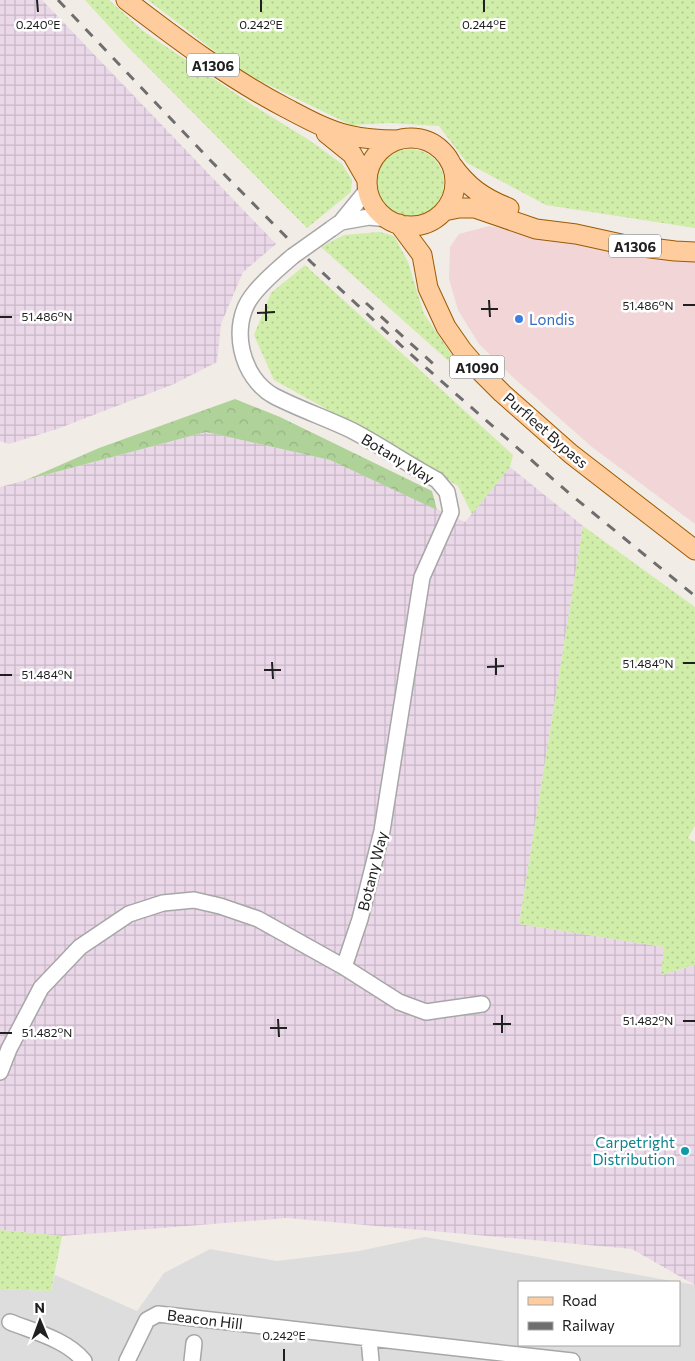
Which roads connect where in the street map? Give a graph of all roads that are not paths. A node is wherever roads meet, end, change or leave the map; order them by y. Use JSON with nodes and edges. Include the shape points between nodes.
{"nodes":[{"id":1,"x":126,"y":0,"type":"edge"},
{"id":2,"x":306,"y":119,"type":"junction"},
{"id":3,"x":398,"y":140,"type":"junction"},
{"id":4,"x":451,"y":164,"type":"junction"},
{"id":5,"x":368,"y":185,"type":"junction"},
{"id":6,"x":440,"y":215,"type":"junction"},
{"id":7,"x":394,"y":221,"type":"junction"},
{"id":8,"x":336,"y":225,"type":"junction"},
{"id":9,"x":576,"y":234,"type":"junction"},
{"id":10,"x":695,"y":252,"type":"edge"},
{"id":11,"x":422,"y":255,"type":"junction"},
{"id":12,"x":695,"y":550,"type":"edge"},
{"id":13,"x":344,"y":967,"type":"junction"},
{"id":14,"x":482,"y":1004,"type":"dead end"},
{"id":15,"x":0,"y":1072,"type":"edge"},
{"id":16,"x":10,"y":1322,"type":"dead end"},
{"id":17,"x":369,"y":1339,"type":"junction"},
{"id":18,"x":194,"y":1343,"type":"dead end"},
{"id":19,"x":84,"y":1361,"type":"edge"},
{"id":20,"x":127,"y":1361,"type":"edge"},
{"id":21,"x":192,"y":1361,"type":"edge"},
{"id":22,"x":371,"y":1361,"type":"edge"},
{"id":23,"x":572,"y":1361,"type":"edge"}],
"edges":[{"from":1,"to":2,"type":"main road","number":"A1306","via":[[215,66]]},
{"from":2,"to":3,"type":"main road","number":"A1306","via":[[349,136]]},
{"from":2,"to":5,"type":"main road","number":"A1306","via":[[352,154]]},
{"from":3,"to":4,"type":"main road","via":[[410,138],[435,145]]},
{"from":3,"to":5,"type":"main road","via":[[388,144],[376,156],[369,170]]},
{"from":4,"to":6,"type":"main road","via":[[454,189],[449,204]]},
{"from":4,"to":9,"type":"main road","number":"A1306","via":[[464,181],[492,201]]},
{"from":5,"to":7,"type":"main road","via":[[378,211]]},
{"from":5,"to":8,"type":"street","name":"Botany Way"},
{"from":6,"to":7,"type":"main road","via":[[412,226]]},
{"from":6,"to":9,"type":"main road","number":"A1306","via":[[459,208],[475,208],[536,229]]},
{"from":6,"to":11,"type":"main road","name":"Purfleet Bypass","number":"A1090","via":[[424,244]]},
{"from":7,"to":8,"type":"street","name":"Botany Way","via":[[369,217]]},
{"from":7,"to":11,"type":"main road","name":"Purfleet Bypass","number":"A1090"},
{"from":8,"to":13,"type":"street","name":"Botany Way","bridge":true,"via":[[293,256],[251,296],[242,316],[240,342],[243,359],[256,380],[272,395],[352,431],[437,480],[447,492],[451,512],[422,577],[382,831]]},
{"from":9,"to":10,"type":"main road","number":"A1306","via":[[626,245]]},
{"from":11,"to":12,"type":"main road","name":"Purfleet Bypass","number":"A1090","via":[[428,288],[446,327],[480,371],[571,454]]},
{"from":13,"to":14,"type":"street","via":[[399,1002],[426,1012]]},
{"from":13,"to":15,"type":"street","via":[[258,919],[194,900],[163,903],[129,914],[80,947],[41,988]]},
{"from":16,"to":19,"type":"street","via":[[65,1345]]},
{"from":17,"to":20,"type":"street","name":"Beacon Hill","via":[[158,1314],[147,1320]]},
{"from":17,"to":22,"type":"street"},
{"from":17,"to":23,"type":"street","name":"Beacon Hill"},
{"from":18,"to":21,"type":"street"}]}
